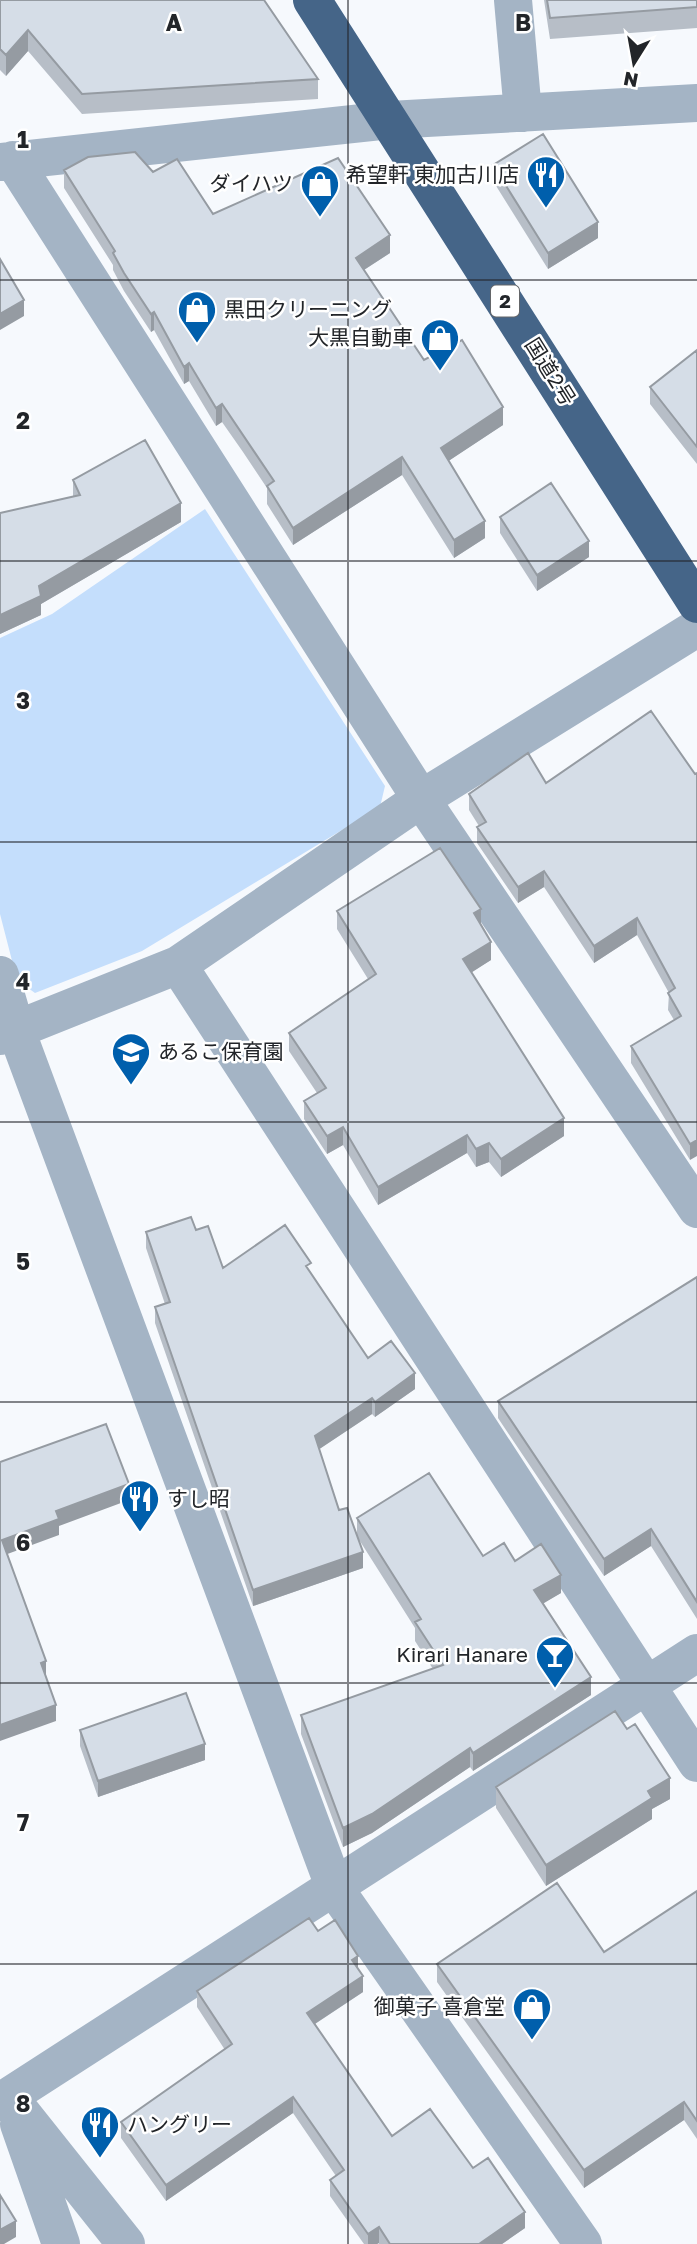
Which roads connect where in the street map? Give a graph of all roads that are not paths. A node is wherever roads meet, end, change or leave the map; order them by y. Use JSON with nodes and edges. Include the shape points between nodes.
{"nodes":[{"id":1,"x":312,"y":0,"type":"edge"},
{"id":2,"x":513,"y":0,"type":"edge"},
{"id":3,"x":697,"y":103,"type":"edge"},
{"id":4,"x":523,"y":113,"type":"junction"},
{"id":5,"x":390,"y":120,"type":"junction"},
{"id":6,"x":6,"y":161,"type":"edge"},
{"id":7,"x":697,"y":604,"type":"edge"},
{"id":8,"x":697,"y":628,"type":"edge"},
{"id":9,"x":421,"y":799,"type":"junction"},
{"id":10,"x":178,"y":965,"type":"junction"},
{"id":11,"x":0,"y":975,"type":"edge"},
{"id":12,"x":8,"y":1033,"type":"edge"},
{"id":13,"x":697,"y":1209,"type":"edge"},
{"id":14,"x":697,"y":1653,"type":"edge"},
{"id":15,"x":648,"y":1685,"type":"junction"},
{"id":16,"x":697,"y":1763,"type":"edge"},
{"id":17,"x":335,"y":1889,"type":"junction"},
{"id":18,"x":3,"y":2091,"type":"edge"},
{"id":19,"x":61,"y":2244,"type":"edge"},
{"id":20,"x":125,"y":2244,"type":"edge"},
{"id":21,"x":583,"y":2244,"type":"edge"}],
"edges":[{"from":1,"to":5,"type":"highway","name":"国道2号","number":"2"},
{"from":2,"to":4,"type":"street"},
{"from":3,"to":4,"type":"street"},
{"from":4,"to":5,"type":"street"},
{"from":5,"to":6,"type":"street"},
{"from":5,"to":7,"type":"highway","name":"国道2号","number":"2"},
{"from":6,"to":9,"type":"street"},
{"from":8,"to":9,"type":"street"},
{"from":9,"to":10,"type":"street"},
{"from":9,"to":13,"type":"street"},
{"from":10,"to":12,"type":"street"},
{"from":10,"to":15,"type":"street"},
{"from":11,"to":12,"type":"street"},
{"from":12,"to":17,"type":"street"},
{"from":14,"to":15,"type":"street"},
{"from":15,"to":16,"type":"street"},
{"from":15,"to":17,"type":"street"},
{"from":17,"to":18,"type":"street"},
{"from":17,"to":21,"type":"street"},
{"from":18,"to":19,"type":"street"},
{"from":18,"to":20,"type":"street"}]}
